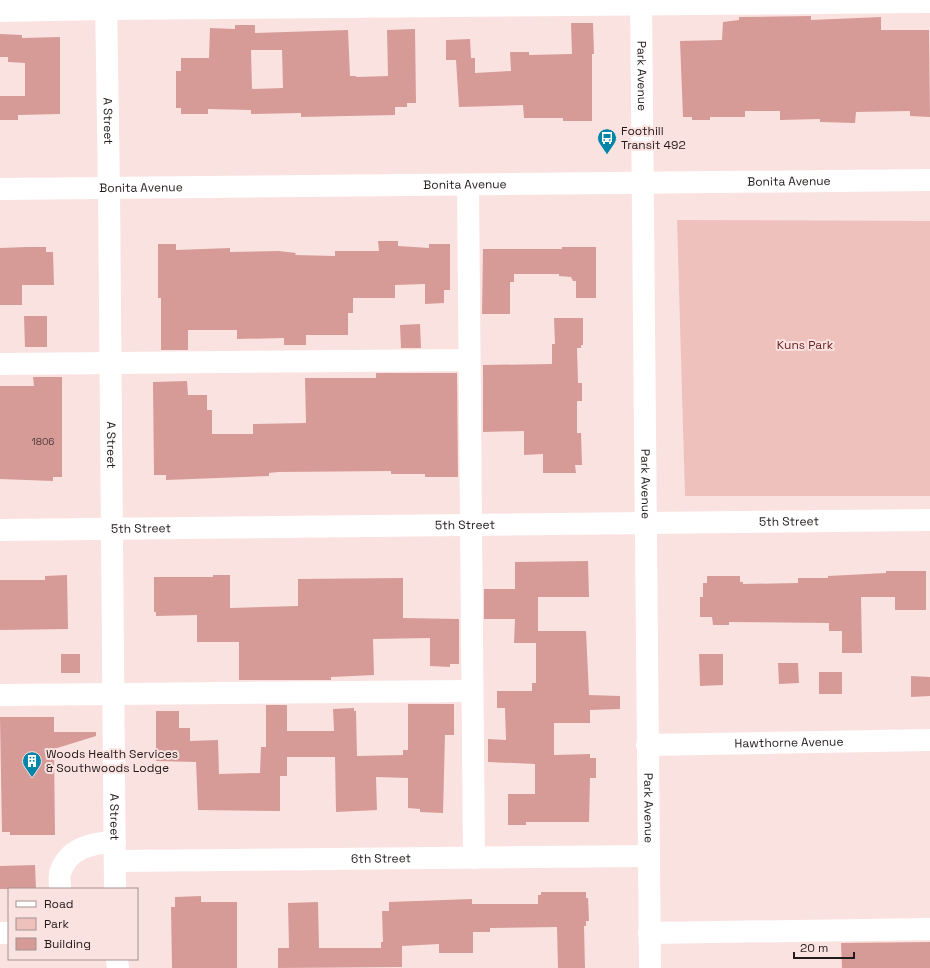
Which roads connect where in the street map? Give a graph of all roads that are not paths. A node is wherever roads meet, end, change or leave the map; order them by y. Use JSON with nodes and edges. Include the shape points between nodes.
{"nodes":[{"id":1,"x":930,"y":2,"type":"edge"},
{"id":2,"x":641,"y":3,"type":"edge"},
{"id":3,"x":106,"y":4,"type":"edge"},
{"id":4,"x":0,"y":11,"type":"edge"},
{"id":5,"x":930,"y":180,"type":"edge"},
{"id":6,"x":644,"y":183,"type":"junction"},
{"id":7,"x":468,"y":186,"type":"junction"},
{"id":8,"x":109,"y":187,"type":"junction"},
{"id":9,"x":0,"y":189,"type":"edge"},
{"id":10,"x":469,"y":360,"type":"junction"},
{"id":11,"x":111,"y":363,"type":"junction"},
{"id":12,"x":0,"y":364,"type":"edge"},
{"id":13,"x":930,"y":520,"type":"edge"},
{"id":14,"x":645,"y":522,"type":"junction"},
{"id":15,"x":472,"y":526,"type":"junction"},
{"id":16,"x":0,"y":530,"type":"edge"},
{"id":17,"x":112,"y":530,"type":"junction"},
{"id":18,"x":472,"y":691,"type":"junction"},
{"id":19,"x":114,"y":695,"type":"junction"},
{"id":20,"x":0,"y":696,"type":"edge"},
{"id":21,"x":930,"y":740,"type":"edge"},
{"id":22,"x":647,"y":745,"type":"junction"},
{"id":23,"x":115,"y":852,"type":"junction"},
{"id":24,"x":648,"y":856,"type":"junction"},
{"id":25,"x":474,"y":858,"type":"junction"},
{"id":26,"x":60,"y":888,"type":"edge"},
{"id":27,"x":115,"y":888,"type":"edge"},
{"id":28,"x":930,"y":929,"type":"edge"},
{"id":29,"x":649,"y":933,"type":"junction"},
{"id":30,"x":650,"y":968,"type":"edge"}],
"edges":[{"from":1,"to":2,"type":"street"},
{"from":2,"to":3,"type":"street"},
{"from":2,"to":6,"type":"street","name":"Park Avenue"},
{"from":3,"to":4,"type":"street"},
{"from":3,"to":8,"type":"street","name":"A Street"},
{"from":5,"to":6,"type":"street","name":"Bonita Avenue"},
{"from":6,"to":7,"type":"street","name":"Bonita Avenue"},
{"from":6,"to":14,"type":"street","name":"Park Avenue"},
{"from":7,"to":8,"type":"street","name":"Bonita Avenue"},
{"from":7,"to":10,"type":"street"},
{"from":8,"to":9,"type":"street","name":"Bonita Avenue"},
{"from":8,"to":11,"type":"street","name":"A Street"},
{"from":10,"to":11,"type":"street"},
{"from":10,"to":15,"type":"street"},
{"from":11,"to":12,"type":"street"},
{"from":11,"to":17,"type":"street","name":"A Street"},
{"from":13,"to":14,"type":"street","name":"5th Street"},
{"from":14,"to":15,"type":"street","name":"5th Street"},
{"from":14,"to":22,"type":"street","name":"Park Avenue"},
{"from":15,"to":17,"type":"street","name":"5th Street"},
{"from":15,"to":18,"type":"street"},
{"from":16,"to":17,"type":"street","name":"5th Street"},
{"from":17,"to":19,"type":"street","name":"A Street"},
{"from":18,"to":19,"type":"street"},
{"from":18,"to":25,"type":"street"},
{"from":19,"to":20,"type":"street"},
{"from":19,"to":23,"type":"street","name":"A Street"},
{"from":21,"to":22,"type":"street","name":"Hawthorne Avenue"},
{"from":22,"to":24,"type":"street","name":"Park Avenue"},
{"from":23,"to":25,"type":"street","name":"6th Street"},
{"from":23,"to":26,"type":"street","name":"6th Street","via":[[95,843],[72,852],[60,874]]},
{"from":23,"to":27,"type":"street","name":"A Street"},
{"from":24,"to":25,"type":"street","name":"6th Street"},
{"from":24,"to":29,"type":"street","name":"Park Avenue"},
{"from":28,"to":29,"type":"street"},
{"from":29,"to":30,"type":"street","name":"Park Avenue"}]}
